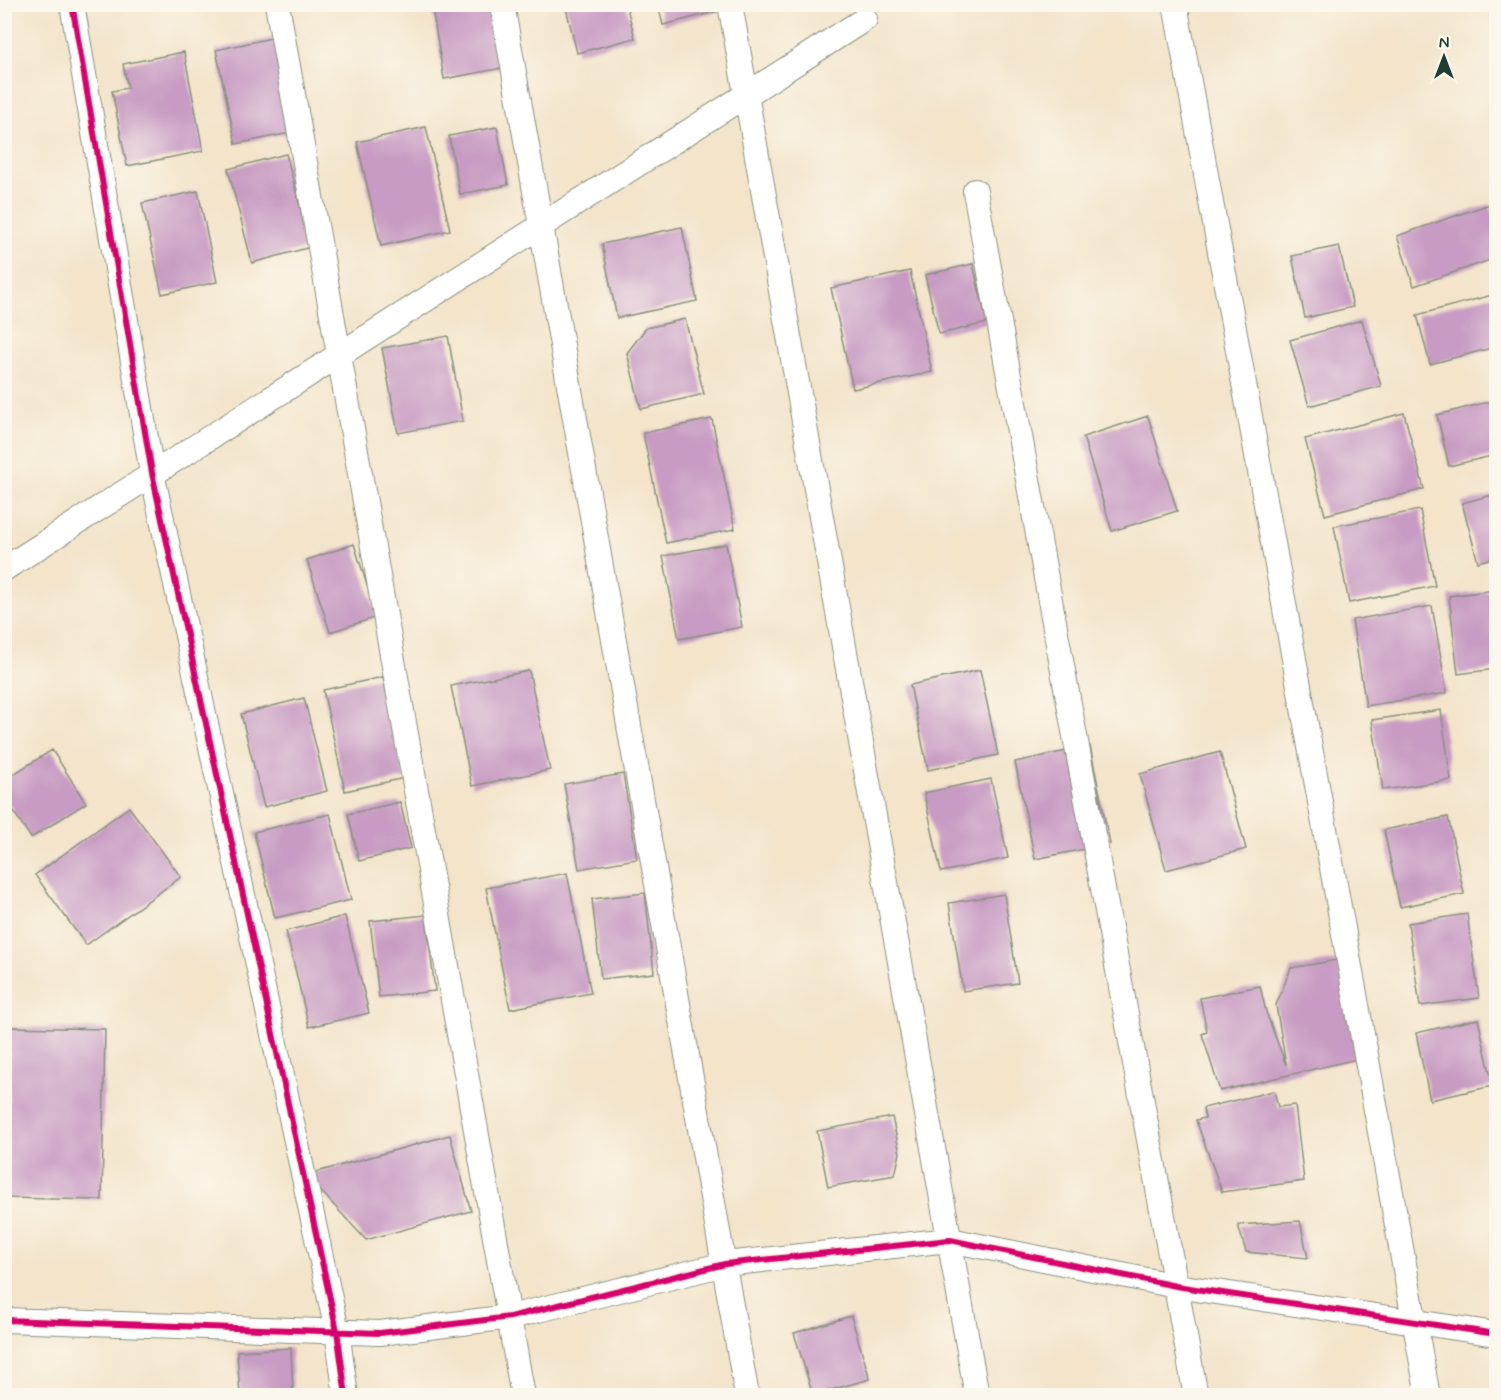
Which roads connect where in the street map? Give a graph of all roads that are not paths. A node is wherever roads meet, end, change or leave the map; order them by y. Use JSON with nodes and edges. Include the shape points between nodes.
{"nodes":[{"id":1,"x":72,"y":4,"type":"edge"},
{"id":2,"x":277,"y":4,"type":"edge"},
{"id":3,"x":502,"y":4,"type":"edge"},
{"id":4,"x":730,"y":4,"type":"edge"},
{"id":5,"x":1175,"y":4,"type":"edge"},
{"id":6,"x":866,"y":19,"type":"dead end"},
{"id":7,"x":746,"y":95,"type":"junction"},
{"id":8,"x":975,"y":191,"type":"dead end"},
{"id":9,"x":541,"y":228,"type":"junction"},
{"id":10,"x":339,"y":357,"type":"junction"},
{"id":11,"x":152,"y":473,"type":"junction"},
{"id":12,"x":4,"y":569,"type":"edge"},
{"id":13,"x":950,"y":1240,"type":"junction"},
{"id":14,"x":725,"y":1264,"type":"junction"},
{"id":15,"x":1176,"y":1286,"type":"junction"},
{"id":16,"x":510,"y":1317,"type":"junction"},
{"id":17,"x":4,"y":1320,"type":"edge"},
{"id":18,"x":1415,"y":1322,"type":"junction"},
{"id":19,"x":337,"y":1331,"type":"junction"},
{"id":20,"x":1497,"y":1334,"type":"edge"},
{"id":21,"x":346,"y":1395,"type":"edge"},
{"id":22,"x":524,"y":1395,"type":"edge"},
{"id":23,"x":747,"y":1395,"type":"edge"},
{"id":24,"x":977,"y":1395,"type":"edge"},
{"id":25,"x":1196,"y":1395,"type":"edge"},
{"id":26,"x":1428,"y":1395,"type":"edge"}],
"edges":[{"from":1,"to":11,"type":"street"},
{"from":2,"to":10,"type":"street"},
{"from":3,"to":9,"type":"street"},
{"from":4,"to":7,"type":"street"},
{"from":5,"to":18,"type":"street"},
{"from":6,"to":7,"type":"street"},
{"from":7,"to":9,"type":"street"},
{"from":7,"to":13,"type":"street"},
{"from":8,"to":15,"type":"street"},
{"from":9,"to":10,"type":"street"},
{"from":9,"to":14,"type":"street"},
{"from":10,"to":11,"type":"street"},
{"from":10,"to":16,"type":"street"},
{"from":11,"to":12,"type":"street"},
{"from":11,"to":19,"type":"street"},
{"from":13,"to":14,"type":"street"},
{"from":13,"to":15,"type":"street"},
{"from":13,"to":24,"type":"street"},
{"from":14,"to":16,"type":"street"},
{"from":14,"to":23,"type":"street"},
{"from":15,"to":18,"type":"street"},
{"from":15,"to":25,"type":"street"},
{"from":16,"to":19,"type":"street","via":[[380,1333]]},
{"from":16,"to":22,"type":"street"},
{"from":17,"to":19,"type":"street"},
{"from":18,"to":20,"type":"street"},
{"from":18,"to":26,"type":"street"},
{"from":19,"to":21,"type":"street"}]}
